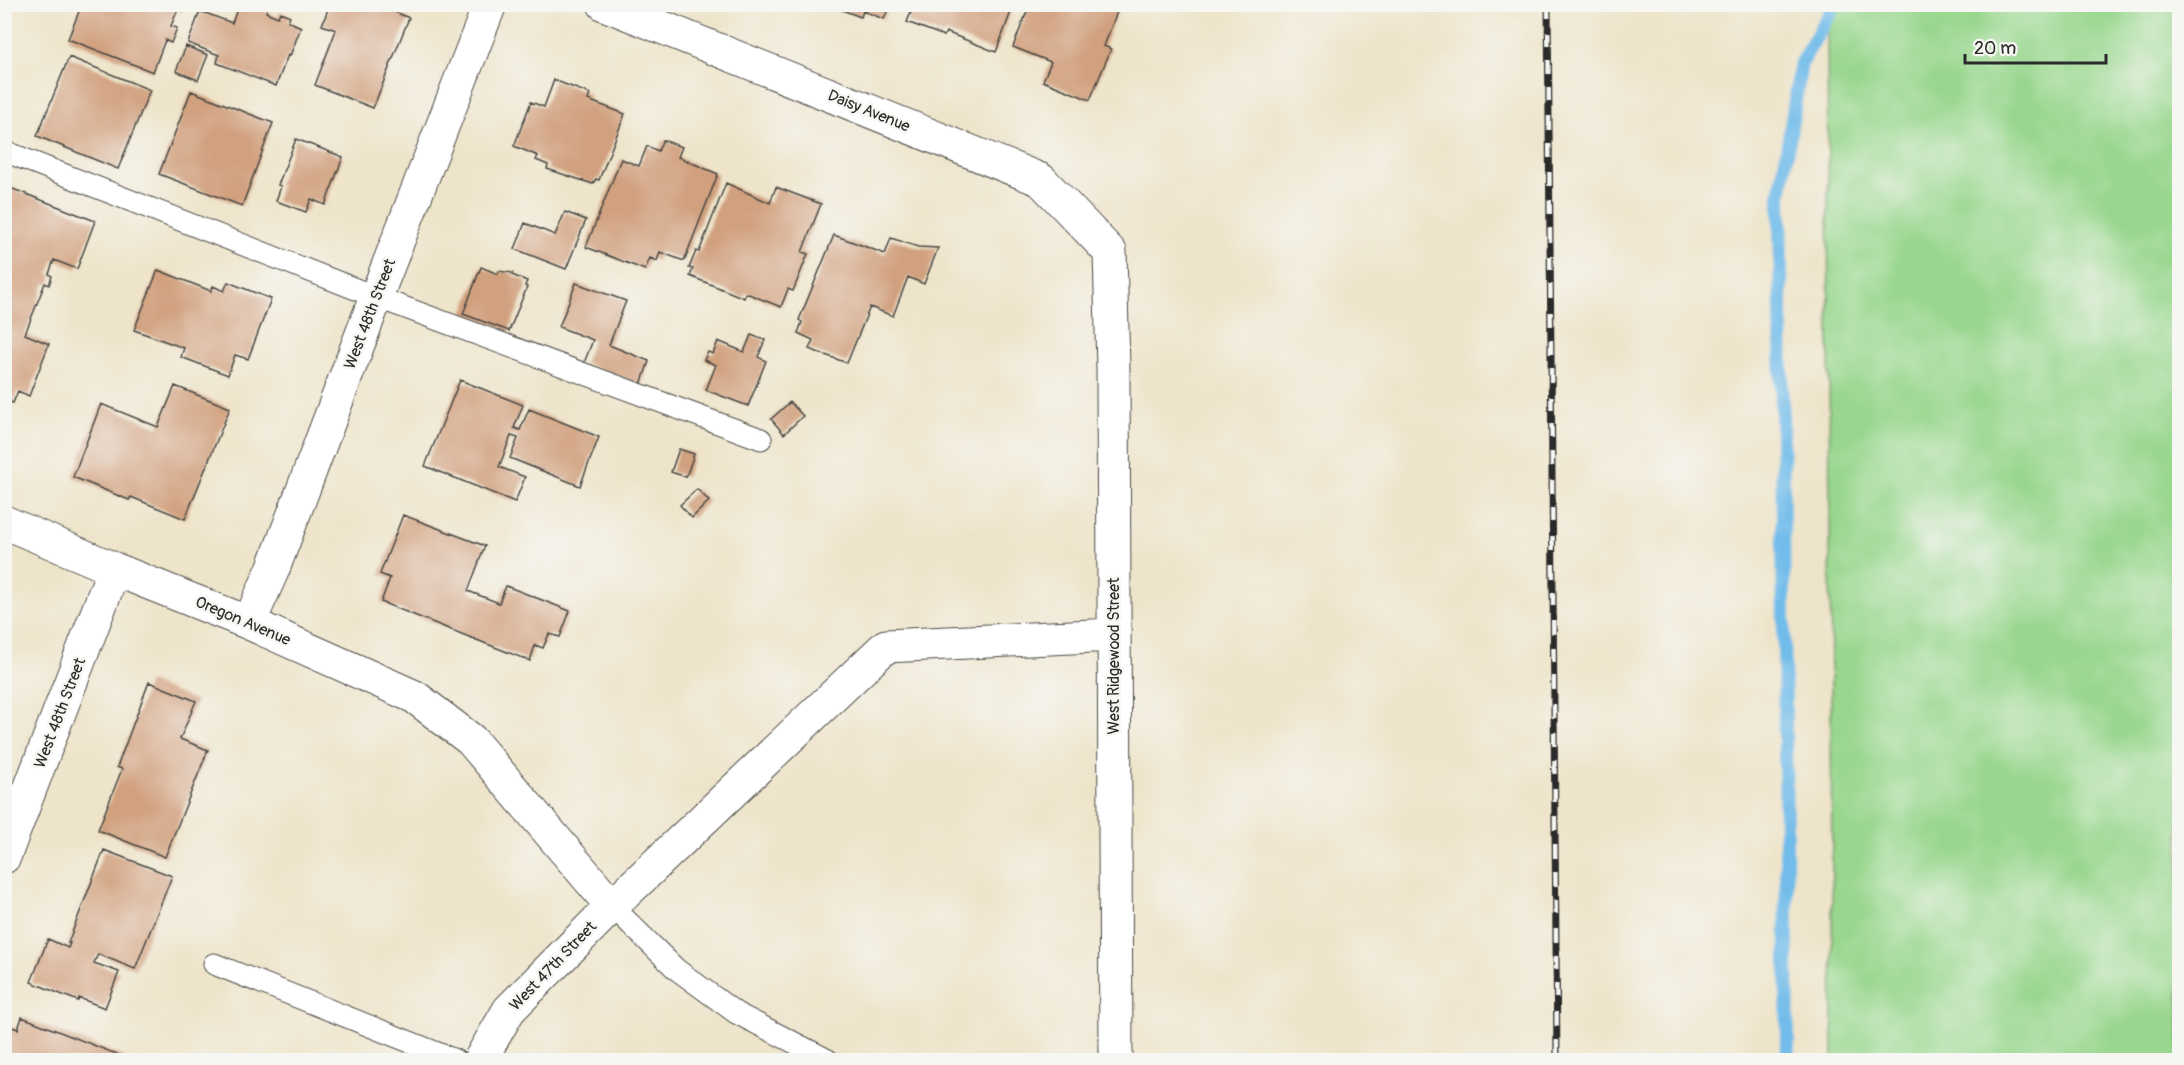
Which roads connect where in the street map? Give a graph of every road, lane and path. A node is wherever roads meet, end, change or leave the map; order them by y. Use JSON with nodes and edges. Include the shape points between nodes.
{"nodes":[{"id":1,"x":490,"y":4,"type":"edge"},
{"id":2,"x":604,"y":4,"type":"edge"},
{"id":3,"x":4,"y":151,"type":"edge"},
{"id":4,"x":1110,"y":252,"type":"joint"},
{"id":5,"x":376,"y":297,"type":"junction"},
{"id":6,"x":761,"y":440,"type":"dead end"},
{"id":7,"x":4,"y":522,"type":"edge"},
{"id":8,"x":114,"y":569,"type":"junction"},
{"id":9,"x":249,"y":623,"type":"junction"},
{"id":10,"x":1113,"y":635,"type":"junction"},
{"id":11,"x":4,"y":857,"type":"edge"},
{"id":12,"x":612,"y":906,"type":"junction"},
{"id":13,"x":214,"y":964,"type":"dead end"},
{"id":14,"x":455,"y":1060,"type":"edge"},
{"id":15,"x":480,"y":1060,"type":"edge"},
{"id":16,"x":828,"y":1060,"type":"edge"},
{"id":17,"x":1116,"y":1060,"type":"edge"}],
"edges":[{"from":1,"to":5,"type":"street","name":"West 48th Street"},
{"from":2,"to":4,"type":"street","name":"Daisy Avenue","via":[[1041,180]]},
{"from":3,"to":5,"type":"lane"},
{"from":4,"to":10,"type":"street","name":"West Ridgewood Street"},
{"from":5,"to":6,"type":"lane"},
{"from":5,"to":9,"type":"street","name":"West 48th Street"},
{"from":7,"to":8,"type":"street","name":"Oregon Avenue"},
{"from":8,"to":9,"type":"street","name":"Oregon Avenue"},
{"from":8,"to":11,"type":"street","name":"West 48th Street"},
{"from":9,"to":12,"type":"street","name":"Oregon Avenue","via":[[415,697],[471,740]]},
{"from":10,"to":12,"type":"street","name":"West 47th Street","via":[[886,646]]},
{"from":10,"to":17,"type":"street","name":"West Ridgewood Street"},
{"from":12,"to":15,"type":"street","name":"West 47th Street","via":[[509,1010]]},
{"from":12,"to":16,"type":"lane","via":[[676,969],[736,1013]]},
{"from":13,"to":14,"type":"lane"}]}
